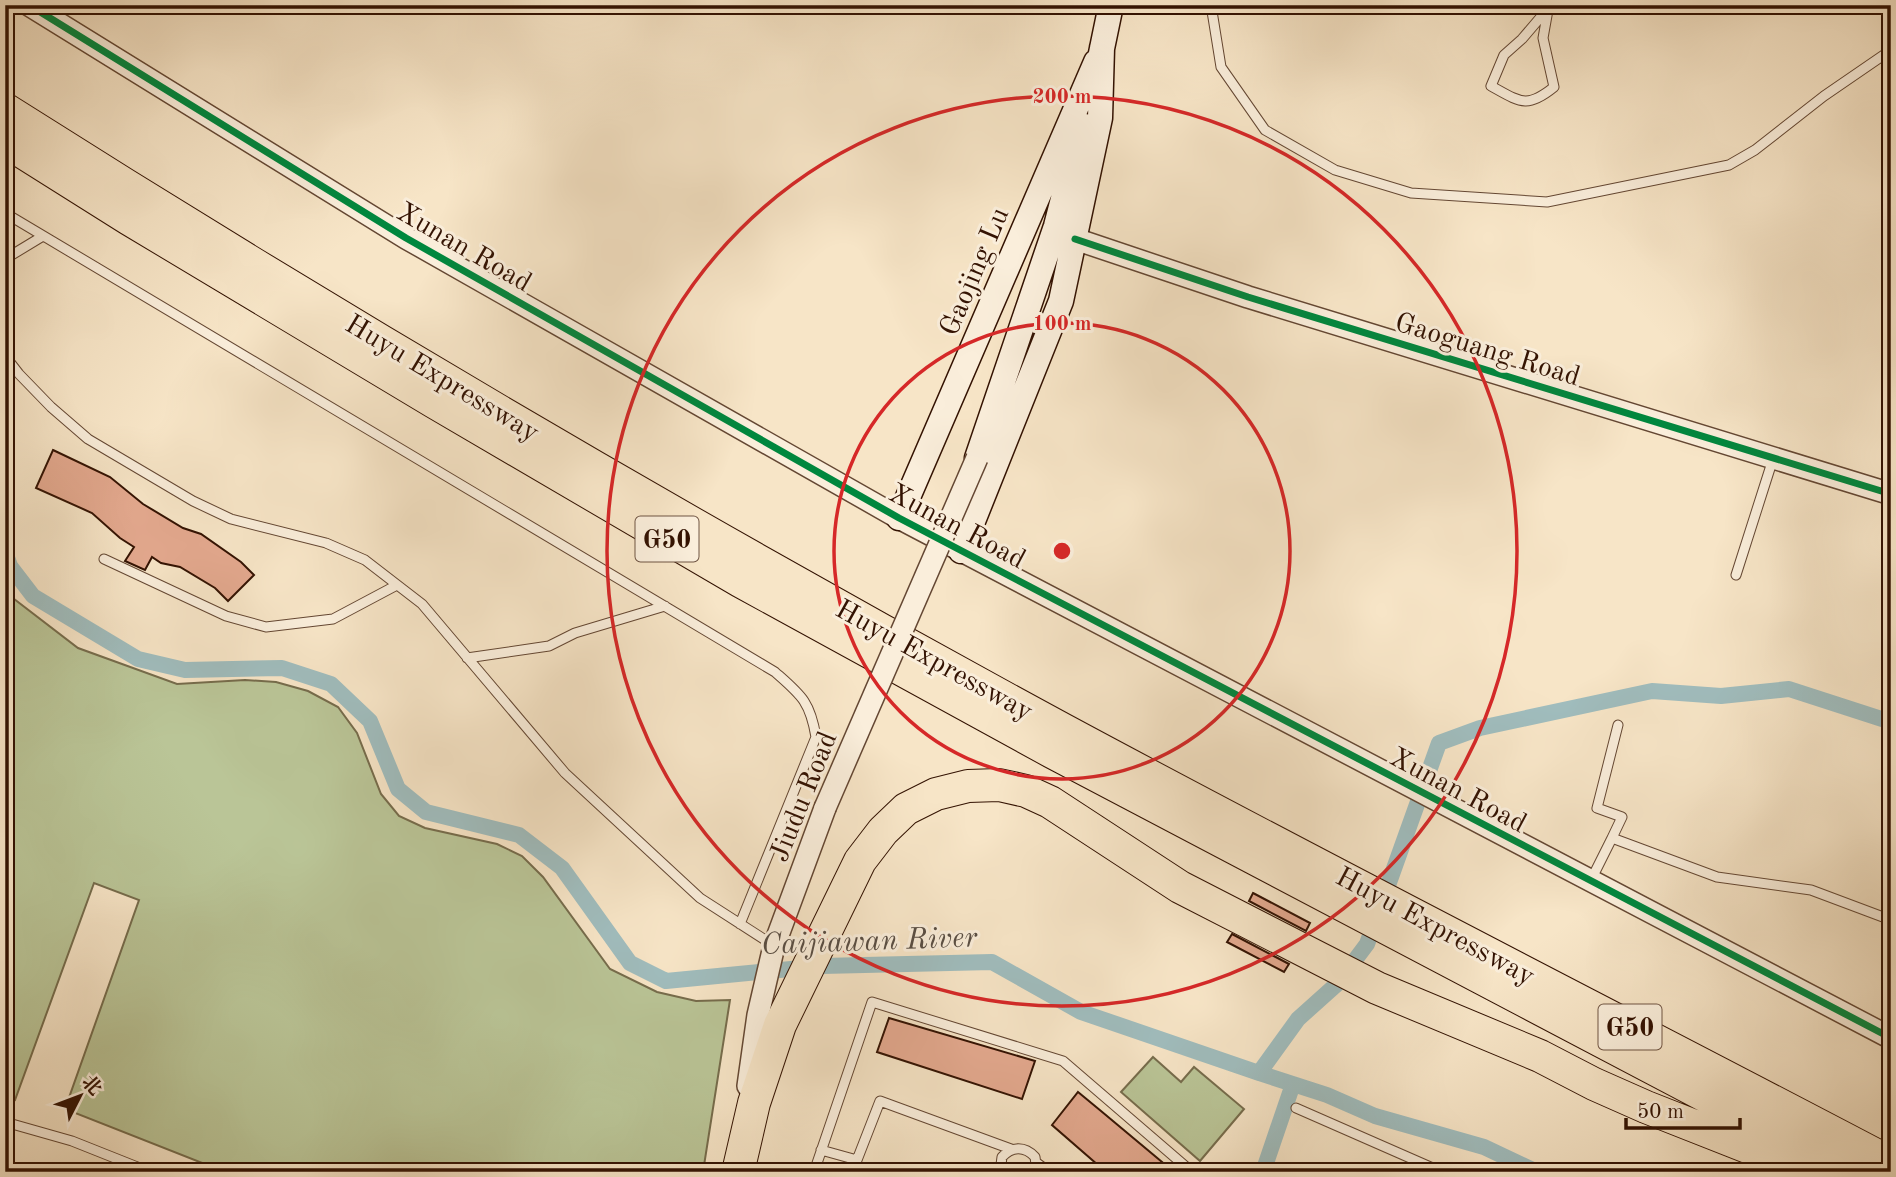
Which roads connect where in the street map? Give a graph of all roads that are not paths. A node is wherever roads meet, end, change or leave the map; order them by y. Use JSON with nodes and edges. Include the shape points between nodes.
{"nodes":[{"id":1,"x":29,"y":5,"type":"edge"},
{"id":2,"x":1111,"y":5,"type":"edge"},
{"id":3,"x":1211,"y":5,"type":"edge"},
{"id":4,"x":1550,"y":8,"type":"edge"},
{"id":5,"x":1102,"y":48,"type":"junction"},
{"id":6,"x":1891,"y":50,"type":"edge"},
{"id":7,"x":5,"y":90,"type":"edge"},
{"id":8,"x":5,"y":104,"type":"edge"},
{"id":9,"x":5,"y":110,"type":"edge"},
{"id":10,"x":5,"y":141,"type":"edge"},
{"id":11,"x":124,"y":179,"type":"junction"},
{"id":12,"x":5,"y":213,"type":"edge"},
{"id":13,"x":43,"y":236,"type":"junction"},
{"id":14,"x":1075,"y":239,"type":"junction"},
{"id":15,"x":5,"y":258,"type":"edge"},
{"id":16,"x":5,"y":356,"type":"edge"},
{"id":17,"x":503,"y":412,"type":"junction"},
{"id":18,"x":1773,"y":457,"type":"junction"},
{"id":19,"x":978,"y":458,"type":"joint"},
{"id":20,"x":1891,"y":494,"type":"edge"},
{"id":21,"x":899,"y":518,"type":"junction"},
{"id":22,"x":961,"y":551,"type":"junction"},
{"id":23,"x":104,"y":559,"type":"dead end"},
{"id":24,"x":1736,"y":575,"type":"dead end"},
{"id":25,"x":397,"y":585,"type":"junction"},
{"id":26,"x":665,"y":606,"type":"junction"},
{"id":27,"x":467,"y":658,"type":"junction"},
{"id":28,"x":1618,"y":725,"type":"dead end"},
{"id":29,"x":1612,"y":838,"type":"junction"},
{"id":30,"x":1590,"y":881,"type":"junction"},
{"id":31,"x":1351,"y":895,"type":"junction"},
{"id":32,"x":1891,"y":920,"type":"edge"},
{"id":33,"x":740,"y":924,"type":"junction"},
{"id":34,"x":774,"y":946,"type":"junction"},
{"id":35,"x":1891,"y":1038,"type":"edge"},
{"id":36,"x":1296,"y":1108,"type":"dead end"},
{"id":37,"x":5,"y":1122,"type":"edge"},
{"id":38,"x":1012,"y":1149,"type":"junction"},
{"id":39,"x":821,"y":1150,"type":"junction"},
{"id":40,"x":1847,"y":1162,"type":"edge"},
{"id":41,"x":1037,"y":1167,"type":"edge"},
{"id":42,"x":150,"y":1172,"type":"edge"},
{"id":43,"x":737,"y":1172,"type":"edge"},
{"id":44,"x":814,"y":1172,"type":"edge"},
{"id":45,"x":1000,"y":1172,"type":"edge"},
{"id":46,"x":1049,"y":1172,"type":"edge"},
{"id":47,"x":1192,"y":1172,"type":"edge"},
{"id":48,"x":1443,"y":1172,"type":"edge"}],
"edges":[{"from":1,"to":21,"type":"street","name":"Xunan Road","via":[[406,238]]},
{"from":2,"to":5,"type":"main road","name":"Gaojing Lu"},
{"from":3,"to":6,"type":"lane","via":[[1221,67],[1265,130],[1335,170],[1425,194],[1547,202],[1729,165]]},
{"from":4,"to":4,"type":"lane","via":[[1504,55],[1491,86],[1517,100],[1537,101],[1555,87],[1543,38]]},
{"from":5,"to":14,"type":"main road","via":[[1100,118]]},
{"from":5,"to":19,"type":"main road","name":"Gaojing Lu","via":[[1056,226]]},
{"from":5,"to":21,"type":"main road","name":"Gaojing Lu"},
{"from":7,"to":11,"type":"highway"},
{"from":8,"to":11,"type":"highway"},
{"from":9,"to":17,"type":"highway","name":"Huyu Expressway","number":"G50"},
{"from":10,"to":31,"type":"highway","name":"Huyu Expressway","number":"G50","via":[[304,325],[740,581],[1052,752]]},
{"from":11,"to":17,"type":"highway"},
{"from":12,"to":13,"type":"lane"},
{"from":13,"to":15,"type":"lane"},
{"from":13,"to":26,"type":"lane"},
{"from":14,"to":18,"type":"street","name":"Gaoguang Road","via":[[1248,297]]},
{"from":14,"to":22,"type":"main road","via":[[1061,301]]},
{"from":16,"to":25,"type":"lane","via":[[51,407],[88,439],[193,501],[231,519],[326,543],[365,560]]},
{"from":17,"to":31,"type":"highway","name":"Huyu Expressway","number":"G50","via":[[752,558]]},
{"from":18,"to":20,"type":"street","name":"Gaoguang Road"},
{"from":18,"to":24,"type":"lane"},
{"from":19,"to":34,"type":"street","name":"Jiudu Road","bridge":true,"via":[[825,808]]},
{"from":21,"to":22,"type":"street","name":"Xunan Road"},
{"from":22,"to":30,"type":"street","name":"Xunan Road"},
{"from":23,"to":25,"type":"lane","via":[[226,616],[266,627],[333,620]]},
{"from":25,"to":27,"type":"lane","via":[[422,604]]},
{"from":26,"to":27,"type":"lane","via":[[575,633],[549,646]]},
{"from":26,"to":33,"type":"lane","via":[[775,672],[801,694],[812,715],[816,737]]},
{"from":27,"to":33,"type":"lane","via":[[565,773],[701,898]]},
{"from":28,"to":29,"type":"lane","via":[[1597,808],[1622,817]]},
{"from":29,"to":30,"type":"lane"},
{"from":29,"to":32,"type":"lane","via":[[1717,877],[1811,890]]},
{"from":30,"to":35,"type":"street","name":"Xunan Road"},
{"from":31,"to":40,"type":"highway","name":"Huyu Expressway","number":"G50","via":[[1411,932]]},
{"from":33,"to":34,"type":"lane"},
{"from":34,"to":43,"type":"street","name":"Jiudu Road","via":[[758,1015]]},
{"from":36,"to":48,"type":"lane"},
{"from":37,"to":42,"type":"lane","via":[[72,1141]]},
{"from":38,"to":39,"type":"lane","via":[[880,1101],[857,1160]]},
{"from":38,"to":41,"type":"lane","via":[[1030,1152]]},
{"from":38,"to":45,"type":"lane","via":[[1002,1157]]},
{"from":39,"to":44,"type":"lane"},
{"from":39,"to":47,"type":"lane","via":[[872,1002],[1063,1060]]},
{"from":40,"to":43,"type":"highway","via":[[1646,1107],[1540,1056],[1377,988],[1180,887],[1050,802],[999,785],[936,794],[906,809],[860,861],[795,992],[766,1063]]},
{"from":41,"to":46,"type":"lane"}]}
